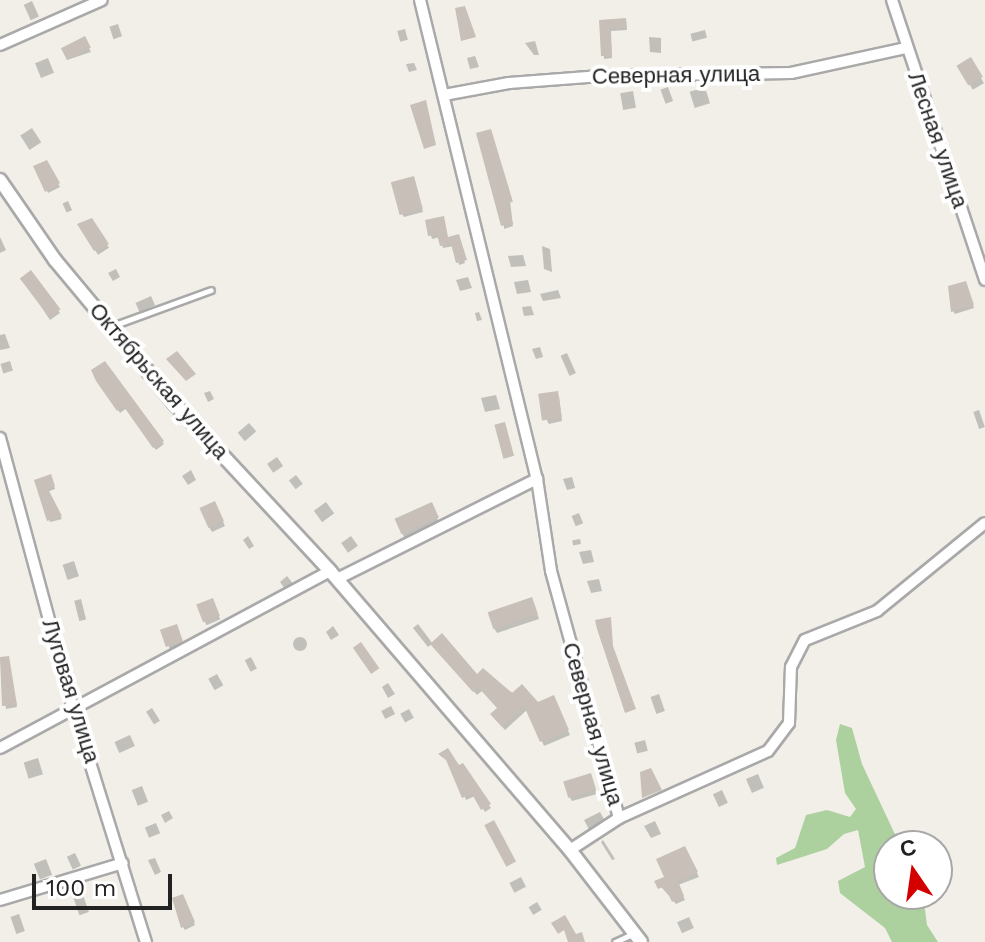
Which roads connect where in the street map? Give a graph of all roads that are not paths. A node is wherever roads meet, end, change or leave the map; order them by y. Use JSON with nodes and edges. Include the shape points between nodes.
{"nodes":[{"id":1,"x":102,"y":0,"type":"edge"},
{"id":2,"x":420,"y":0,"type":"edge"},
{"id":3,"x":892,"y":0,"type":"edge"},
{"id":4,"x":0,"y":45,"type":"edge"},
{"id":5,"x":906,"y":48,"type":"junction"},
{"id":6,"x":444,"y":95,"type":"junction"},
{"id":7,"x":0,"y":180,"type":"edge"},
{"id":8,"x":985,"y":280,"type":"edge"},
{"id":9,"x":211,"y":290,"type":"dead end"},
{"id":10,"x":111,"y":326,"type":"junction"},
{"id":11,"x":0,"y":438,"type":"edge"},
{"id":12,"x":537,"y":479,"type":"junction"},
{"id":13,"x":985,"y":523,"type":"edge"},
{"id":14,"x":334,"y":575,"type":"junction"},
{"id":15,"x":73,"y":708,"type":"junction"},
{"id":16,"x":0,"y":748,"type":"edge"},
{"id":17,"x":619,"y":818,"type":"junction"},
{"id":18,"x":570,"y":850,"type":"junction"},
{"id":19,"x":123,"y":863,"type":"junction"},
{"id":20,"x":0,"y":900,"type":"edge"},
{"id":21,"x":638,"y":938,"type":"edge"},
{"id":22,"x":146,"y":942,"type":"edge"},
{"id":23,"x":615,"y":942,"type":"edge"}],
"edges":[{"from":1,"to":4,"type":"street"},
{"from":2,"to":6,"type":"street","name":"Северная улица"},
{"from":3,"to":5,"type":"street","name":"Лесная улица"},
{"from":5,"to":6,"type":"street","name":"Северная улица","via":[[791,73],[601,76],[509,83]]},
{"from":5,"to":8,"type":"street","name":"Лесная улица"},
{"from":6,"to":12,"type":"street","name":"Северная улица"},
{"from":7,"to":10,"type":"street","name":"Октябрьская улица","via":[[55,260]]},
{"from":9,"to":10,"type":"lane"},
{"from":10,"to":14,"type":"street","name":"Октябрьская улица"},
{"from":11,"to":15,"type":"street","name":"Луговая улица"},
{"from":12,"to":14,"type":"street"},
{"from":12,"to":17,"type":"street","name":"Северная улица","via":[[551,571]]},
{"from":13,"to":17,"type":"street","via":[[877,611],[805,640],[791,667],[789,723],[768,751]]},
{"from":14,"to":15,"type":"street"},
{"from":14,"to":18,"type":"street","name":"Октябрьская улица"},
{"from":15,"to":16,"type":"street"},
{"from":15,"to":19,"type":"street","name":"Луговая улица"},
{"from":17,"to":18,"type":"street","name":"Северная улица"},
{"from":18,"to":21,"type":"street","name":"Октябрьская улица"},
{"from":19,"to":20,"type":"street"},
{"from":19,"to":22,"type":"street","name":"Луговая улица"},
{"from":21,"to":23,"type":"lane"}]}
